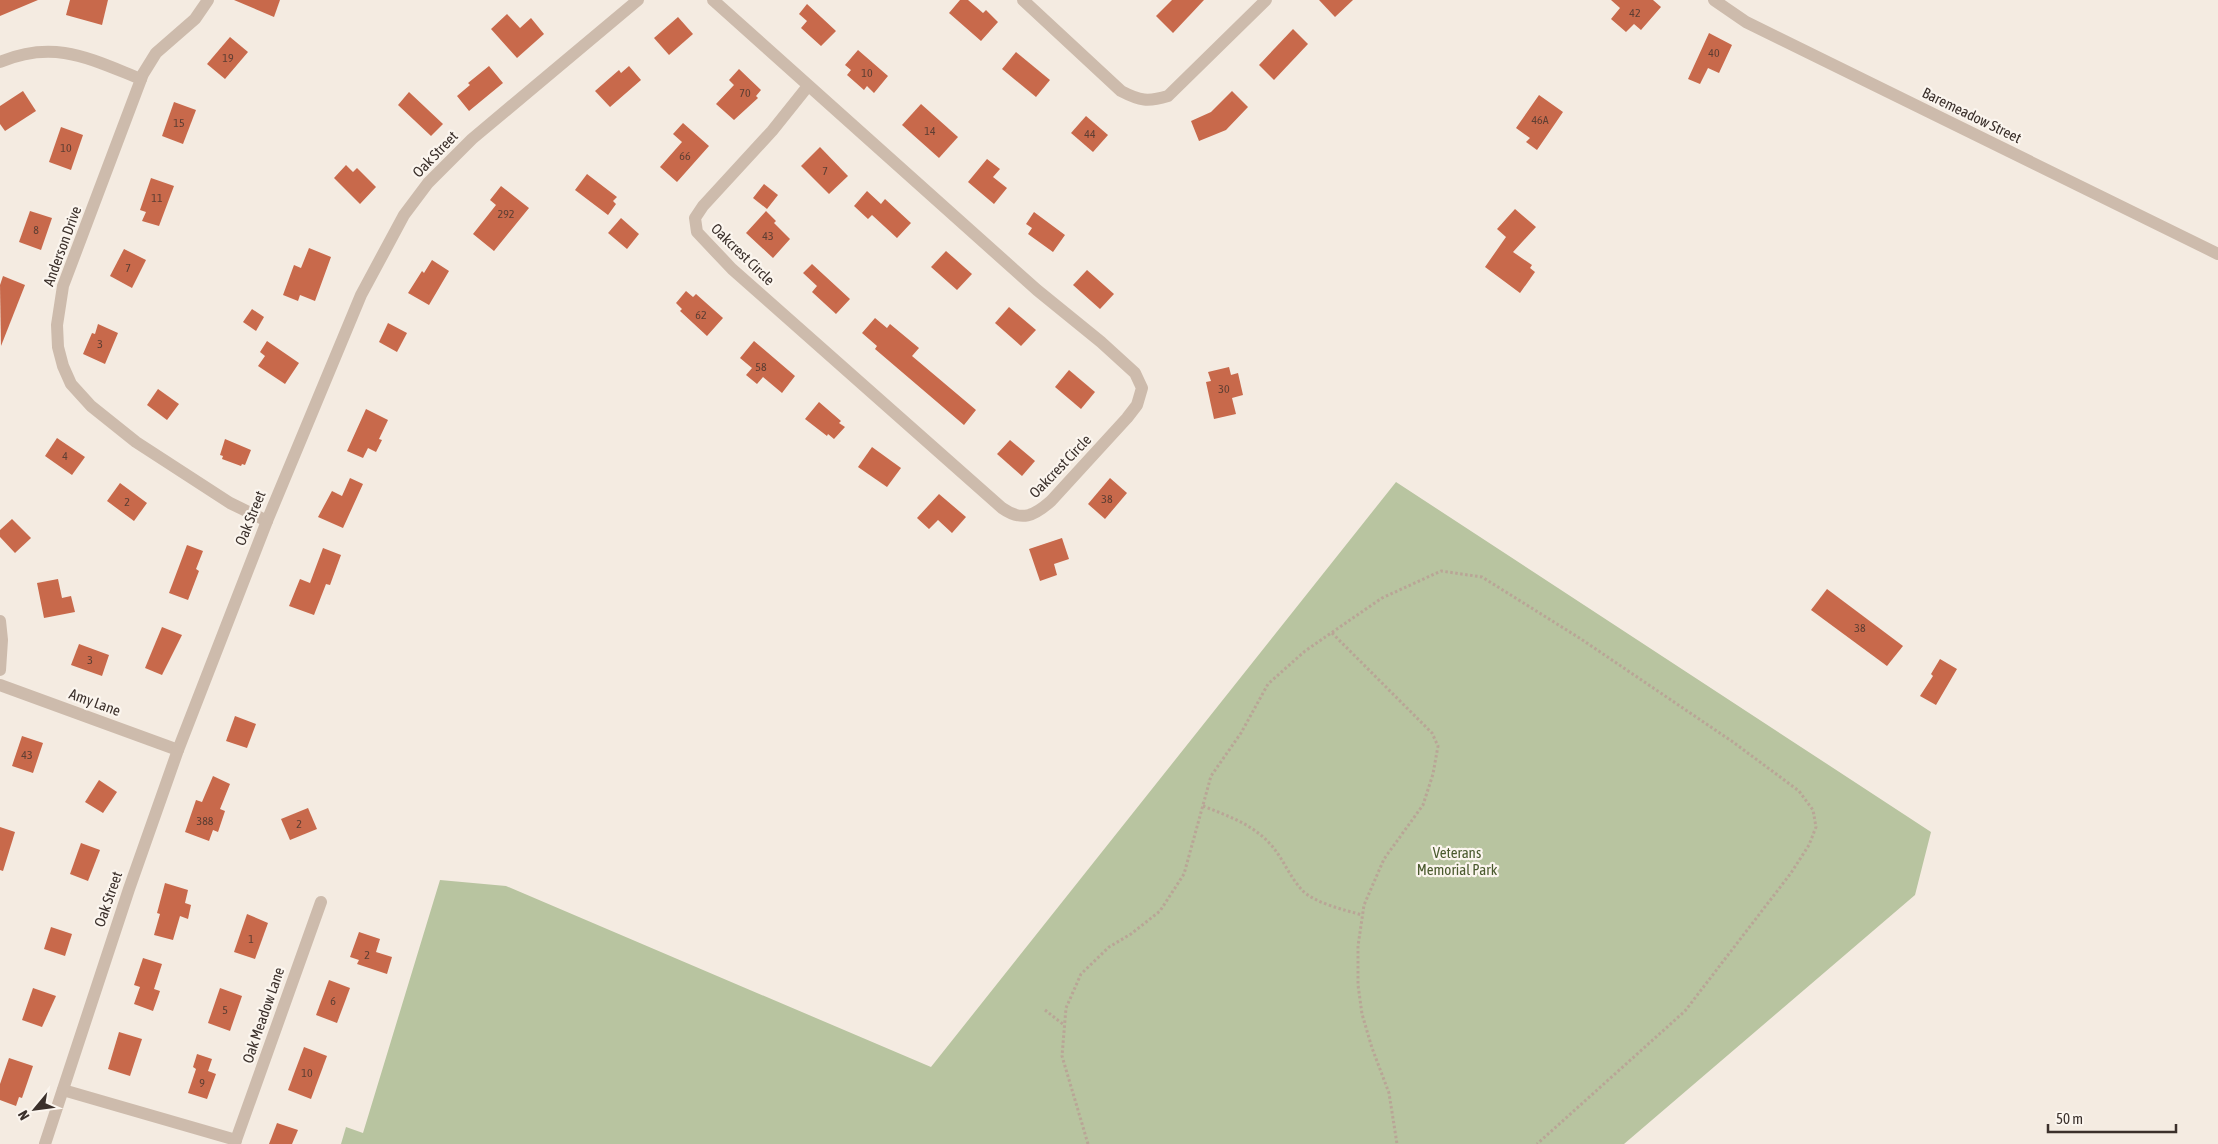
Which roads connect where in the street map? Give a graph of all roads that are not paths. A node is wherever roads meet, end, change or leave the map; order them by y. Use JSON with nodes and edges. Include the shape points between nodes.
{"nodes":[{"id":1,"x":208,"y":0,"type":"edge"},
{"id":2,"x":638,"y":0,"type":"edge"},
{"id":3,"x":713,"y":0,"type":"edge"},
{"id":4,"x":1023,"y":0,"type":"edge"},
{"id":5,"x":1266,"y":0,"type":"edge"},
{"id":6,"x":1714,"y":0,"type":"edge"},
{"id":7,"x":0,"y":62,"type":"edge"},
{"id":8,"x":141,"y":79,"type":"junction"},
{"id":9,"x":808,"y":86,"type":"junction"},
{"id":10,"x":2218,"y":254,"type":"edge"},
{"id":11,"x":267,"y":521,"type":"junction"},
{"id":12,"x":0,"y":621,"type":"edge"},
{"id":13,"x":0,"y":670,"type":"edge"},
{"id":14,"x":0,"y":685,"type":"edge"},
{"id":15,"x":178,"y":750,"type":"junction"},
{"id":16,"x":320,"y":902,"type":"dead end"},
{"id":17,"x":62,"y":1090,"type":"junction"},
{"id":18,"x":236,"y":1142,"type":"edge"},
{"id":19,"x":45,"y":1144,"type":"edge"}],
"edges":[{"from":1,"to":8,"type":"street","name":"Anderson Drive","via":[[195,19],[156,53]]},
{"from":2,"to":11,"type":"street","name":"Oak Street","via":[[472,139],[428,183],[404,215],[357,303]]},
{"from":3,"to":9,"type":"street","name":"Oakcrest Circle"},
{"from":4,"to":5,"type":"street","via":[[1121,91],[1135,98],[1152,100],[1168,96]]},
{"from":6,"to":10,"type":"street","name":"Baremeadow Street","via":[[1746,22]]},
{"from":7,"to":8,"type":"street","via":[[33,51],[58,51],[85,56]]},
{"from":8,"to":11,"type":"street","name":"Anderson Drive","via":[[63,286],[57,325],[63,366],[71,384],[91,406],[136,442],[230,503]]},
{"from":9,"to":9,"type":"street","name":"Oakcrest Circle","via":[[1135,373],[1142,388],[1137,405],[1038,512],[1011,515],[1002,508],[732,269],[697,232],[695,218],[703,206],[772,132]]},
{"from":11,"to":15,"type":"street","name":"Oak Street"},
{"from":12,"to":13,"type":"street"},
{"from":14,"to":15,"type":"street","name":"Amy Lane"},
{"from":15,"to":17,"type":"street","name":"Oak Street","via":[[128,888]]},
{"from":16,"to":18,"type":"street","name":"Oak Meadow Lane"},
{"from":17,"to":18,"type":"street","name":"Oak Meadow Lane"},
{"from":17,"to":19,"type":"street","name":"Oak Street"}]}
